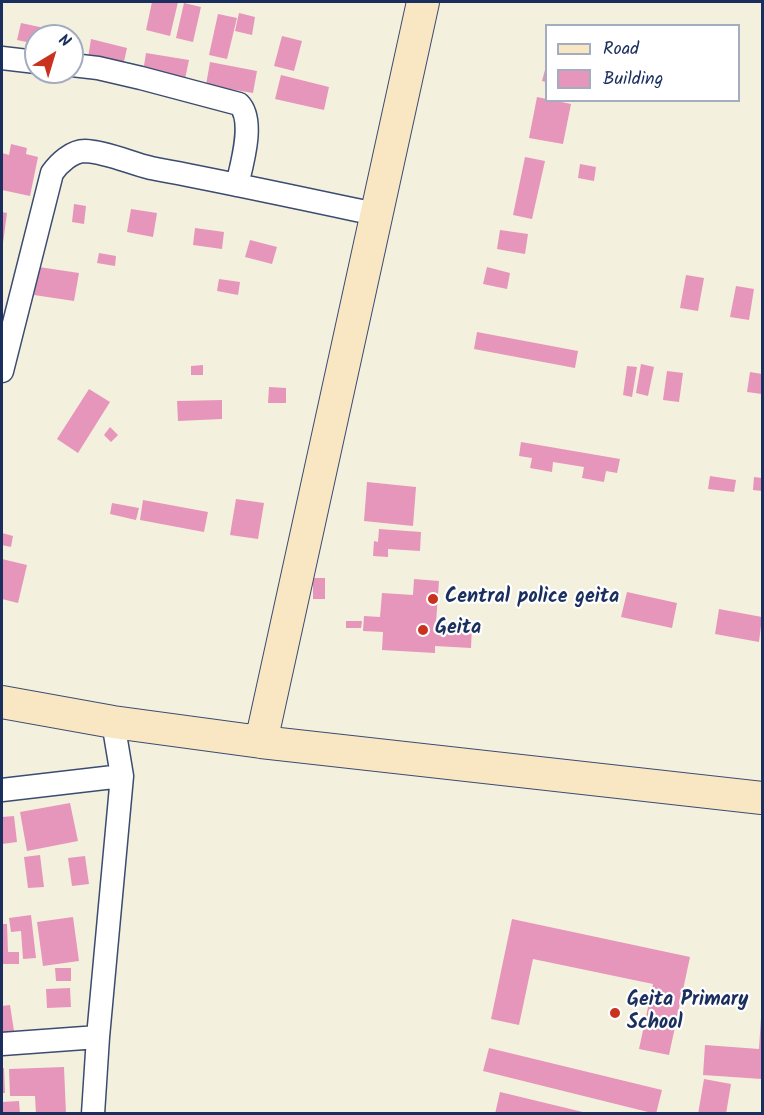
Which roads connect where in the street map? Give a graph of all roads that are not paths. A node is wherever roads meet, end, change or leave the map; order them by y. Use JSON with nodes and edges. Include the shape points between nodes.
{"nodes":[{"id":1,"x":423,"y":2,"type":"edge"},
{"id":2,"x":2,"y":58,"type":"edge"},
{"id":3,"x":24,"y":61,"type":"edge"},
{"id":4,"x":84,"y":66,"type":"edge"},
{"id":5,"x":237,"y":185,"type":"junction"},
{"id":6,"x":375,"y":214,"type":"junction"},
{"id":7,"x":2,"y":371,"type":"edge"},
{"id":8,"x":2,"y":702,"type":"edge"},
{"id":9,"x":113,"y":722,"type":"junction"},
{"id":10,"x":261,"y":742,"type":"junction"},
{"id":11,"x":122,"y":776,"type":"junction"},
{"id":12,"x":2,"y":790,"type":"edge"},
{"id":13,"x":762,"y":798,"type":"edge"},
{"id":14,"x":98,"y":1037,"type":"junction"},
{"id":15,"x":2,"y":1044,"type":"edge"},
{"id":16,"x":93,"y":1113,"type":"edge"}],
"edges":[{"from":1,"to":6,"type":"street"},
{"from":2,"to":3,"type":"street"},
{"from":4,"to":5,"type":"street","via":[[239,104],[246,123]]},
{"from":5,"to":6,"type":"street"},
{"from":5,"to":7,"type":"street","via":[[84,151],[63,161],[50,180]]},
{"from":6,"to":10,"type":"street"},
{"from":8,"to":9,"type":"street"},
{"from":9,"to":10,"type":"street"},
{"from":9,"to":11,"type":"street"},
{"from":10,"to":13,"type":"street"},
{"from":11,"to":12,"type":"street"},
{"from":11,"to":14,"type":"street"},
{"from":14,"to":15,"type":"street"},
{"from":14,"to":16,"type":"street"}]}
